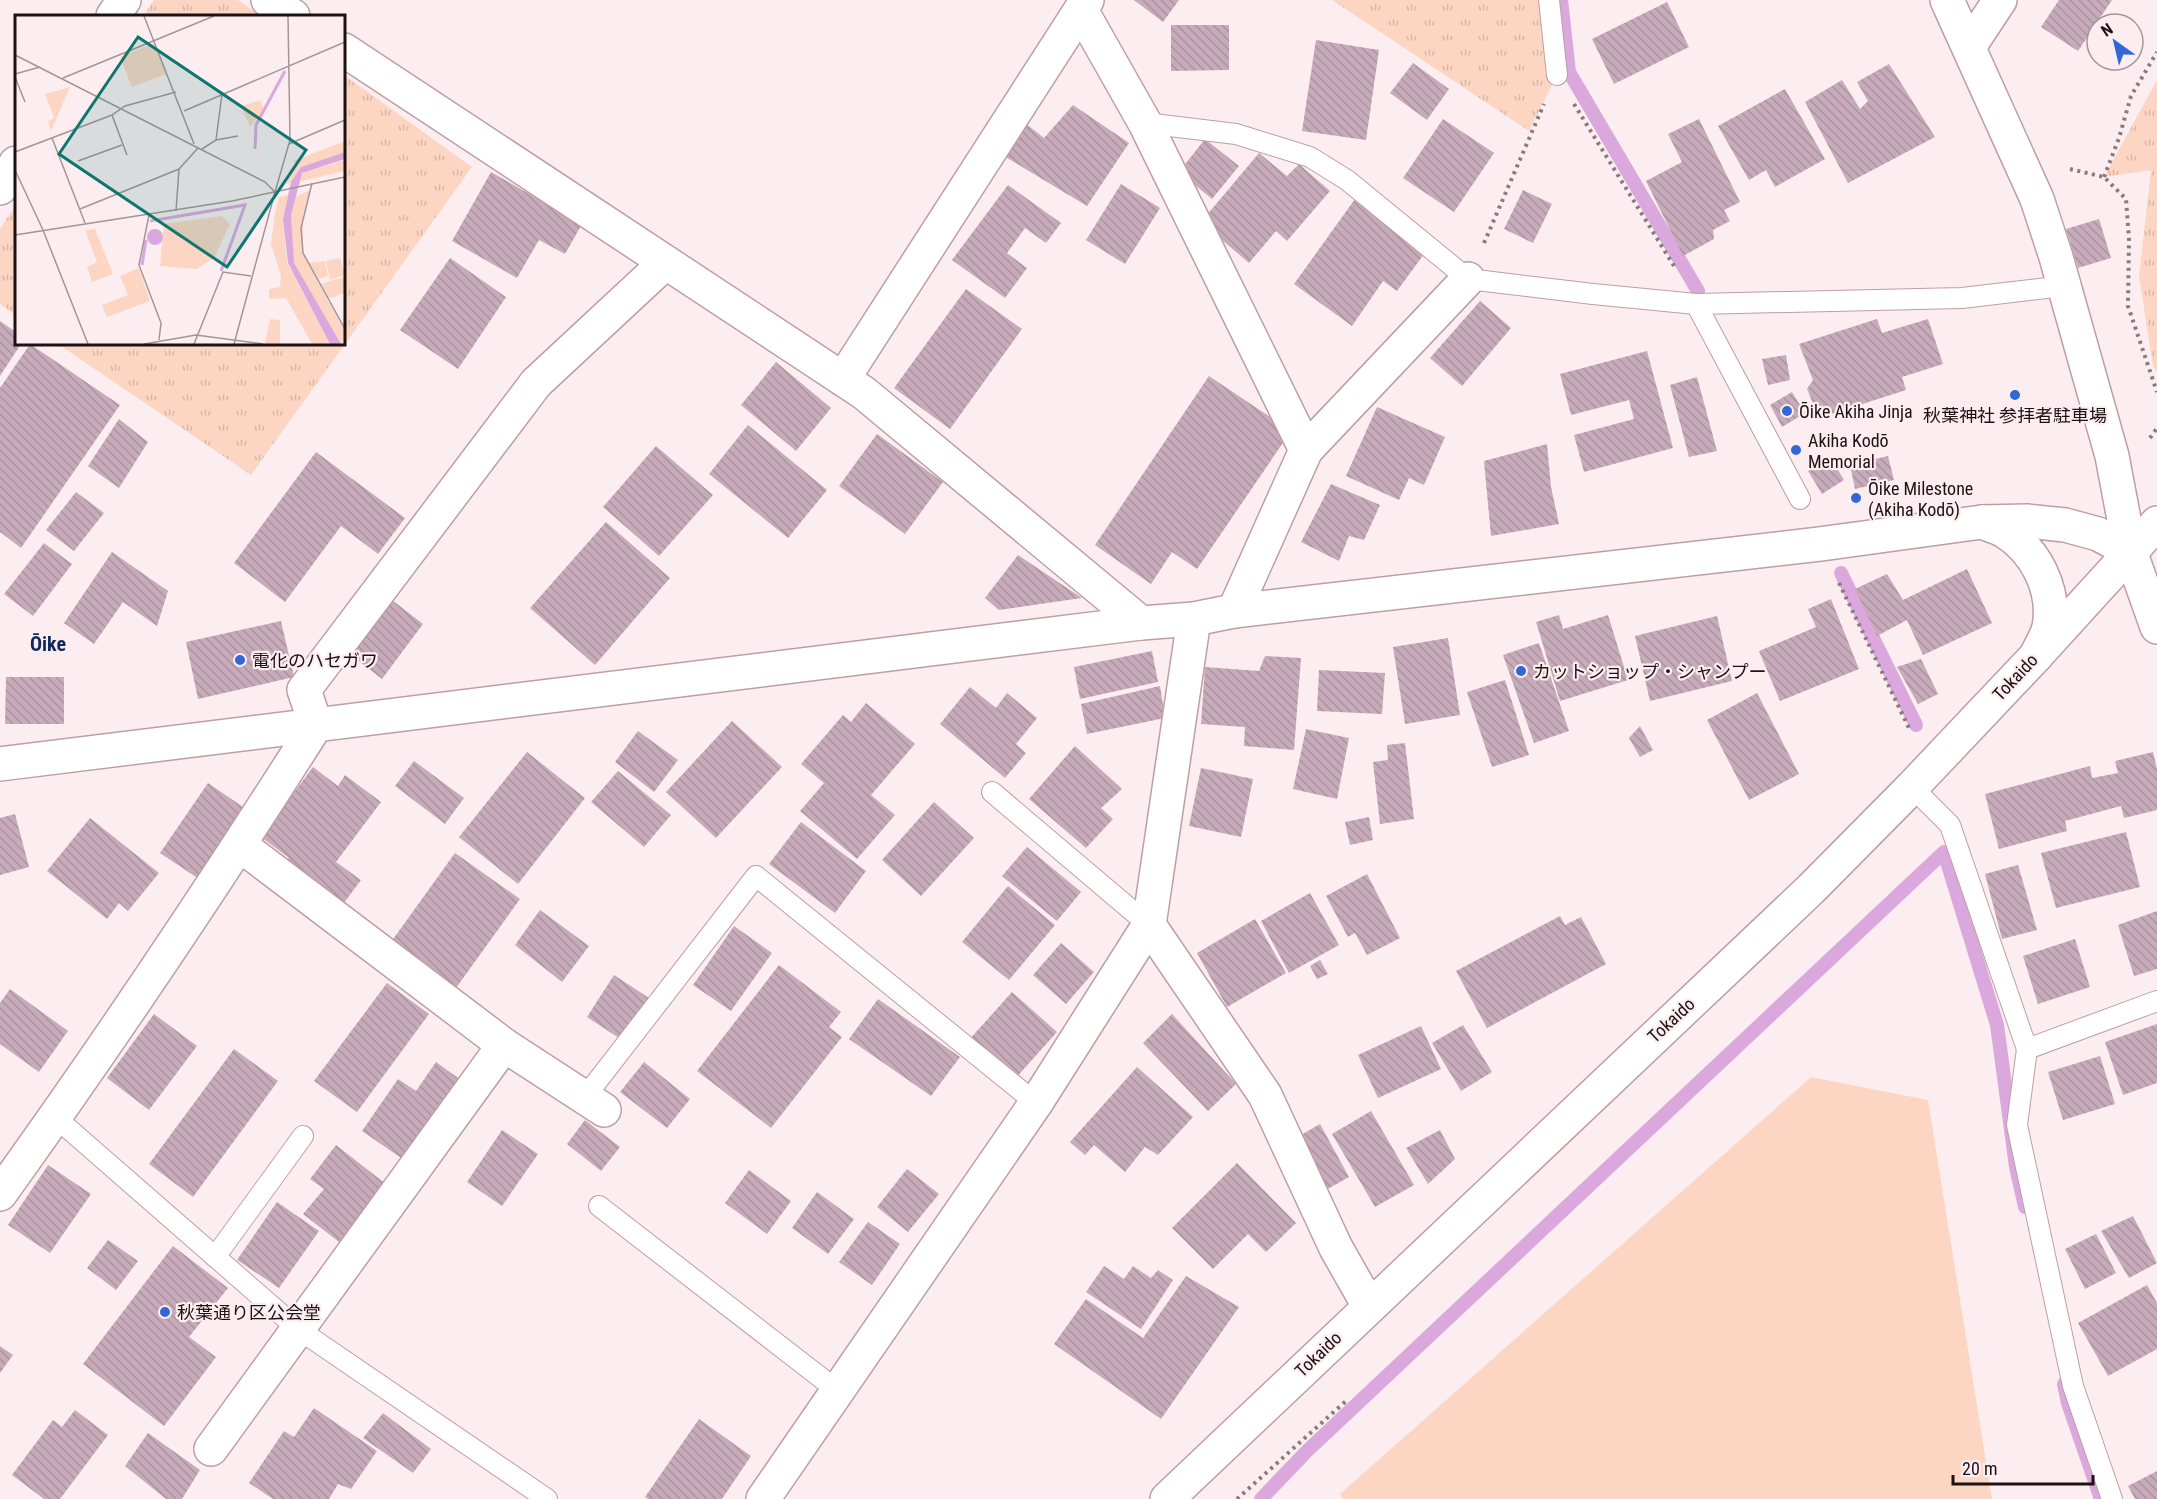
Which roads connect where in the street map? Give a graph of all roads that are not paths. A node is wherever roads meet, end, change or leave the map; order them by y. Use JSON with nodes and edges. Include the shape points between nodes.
{"nodes":[{"id":1,"x":124,"y":0,"type":"edge"},
{"id":2,"x":268,"y":0,"type":"edge"},
{"id":3,"x":1549,"y":0,"type":"edge"},
{"id":4,"x":1947,"y":0,"type":"edge"},
{"id":5,"x":2000,"y":0,"type":"edge"},
{"id":6,"x":1084,"y":5,"type":"edge"},
{"id":7,"x":115,"y":15,"type":"edge"},
{"id":8,"x":291,"y":15,"type":"edge"},
{"id":9,"x":1969,"y":47,"type":"junction"},
{"id":10,"x":345,"y":51,"type":"edge"},
{"id":11,"x":1557,"y":75,"type":"road end"},
{"id":12,"x":1145,"y":123,"type":"junction"},
{"id":13,"x":15,"y":165,"type":"edge"},
{"id":14,"x":0,"y":188,"type":"edge"},
{"id":15,"x":665,"y":262,"type":"junction"},
{"id":16,"x":1468,"y":279,"type":"junction"},
{"id":17,"x":2064,"y":286,"type":"junction"},
{"id":18,"x":1696,"y":304,"type":"junction"},
{"id":19,"x":843,"y":380,"type":"junction"},
{"id":20,"x":1306,"y":450,"type":"junction"},
{"id":21,"x":1800,"y":499,"type":"dead end"},
{"id":22,"x":1982,"y":522,"type":"junction"},
{"id":23,"x":2157,"y":523,"type":"edge"},
{"id":24,"x":2130,"y":551,"type":"junction"},
{"id":25,"x":1234,"y":611,"type":"junction"},
{"id":26,"x":1194,"y":619,"type":"junction"},
{"id":27,"x":1141,"y":623,"type":"junction"},
{"id":28,"x":2157,"y":627,"type":"edge"},
{"id":29,"x":2036,"y":656,"type":"junction"},
{"id":30,"x":316,"y":725,"type":"junction"},
{"id":31,"x":0,"y":764,"type":"edge"},
{"id":32,"x":1912,"y":787,"type":"junction"},
{"id":33,"x":992,"y":792,"type":"dead end"},
{"id":34,"x":240,"y":845,"type":"junction"},
{"id":35,"x":1149,"y":925,"type":"junction"},
{"id":36,"x":2157,"y":1001,"type":"edge"},
{"id":37,"x":504,"y":1045,"type":"junction"},
{"id":38,"x":2027,"y":1049,"type":"junction"},
{"id":39,"x":1036,"y":1102,"type":"junction"},
{"id":40,"x":595,"y":1103,"type":"joint"},
{"id":41,"x":55,"y":1117,"type":"junction"},
{"id":42,"x":303,"y":1136,"type":"dead end"},
{"id":43,"x":0,"y":1194,"type":"edge"},
{"id":44,"x":599,"y":1206,"type":"dead end"},
{"id":45,"x":215,"y":1257,"type":"junction"},
{"id":46,"x":1369,"y":1306,"type":"junction"},
{"id":47,"x":298,"y":1329,"type":"junction"},
{"id":48,"x":838,"y":1391,"type":"junction"},
{"id":49,"x":211,"y":1449,"type":"dead end"},
{"id":50,"x":547,"y":1499,"type":"edge"},
{"id":51,"x":764,"y":1499,"type":"edge"},
{"id":52,"x":1167,"y":1499,"type":"edge"},
{"id":53,"x":2112,"y":1499,"type":"edge"}],
"edges":[{"from":1,"to":7,"type":"street"},
{"from":2,"to":8,"type":"street"},
{"from":3,"to":11,"type":"lane"},
{"from":4,"to":9,"type":"street"},
{"from":5,"to":9,"type":"street"},
{"from":6,"to":12,"type":"street"},
{"from":6,"to":19,"type":"street"},
{"from":9,"to":17,"type":"street","via":[[2037,200]]},
{"from":10,"to":15,"type":"street"},
{"from":12,"to":16,"type":"lane","via":[[1236,134],[1310,157],[1347,180]]},
{"from":12,"to":20,"type":"street"},
{"from":13,"to":14,"type":"street"},
{"from":15,"to":19,"type":"street"},
{"from":15,"to":30,"type":"street","via":[[536,383],[304,690]]},
{"from":16,"to":18,"type":"lane"},
{"from":16,"to":20,"type":"street"},
{"from":17,"to":18,"type":"lane","via":[[1962,298]]},
{"from":17,"to":24,"type":"street","via":[[2112,456]]},
{"from":18,"to":21,"type":"lane"},
{"from":19,"to":27,"type":"street","via":[[864,393]]},
{"from":20,"to":25,"type":"street"},
{"from":22,"to":24,"type":"street","via":[[2065,525],[2098,534]]},
{"from":22,"to":25,"type":"street"},
{"from":22,"to":29,"type":"street","via":[[2021,544],[2043,576],[2048,591],[2049,628]]},
{"from":23,"to":24,"type":"street","name":"Tokaido"},
{"from":24,"to":28,"type":"street"},
{"from":24,"to":29,"type":"street","name":"Tokaido"},
{"from":25,"to":26,"type":"street"},
{"from":26,"to":27,"type":"street"},
{"from":26,"to":35,"type":"street"},
{"from":27,"to":30,"type":"street"},
{"from":29,"to":32,"type":"street","name":"Tokaido"},
{"from":30,"to":31,"type":"street"},
{"from":30,"to":34,"type":"street"},
{"from":32,"to":38,"type":"lane","via":[[1950,825]]},
{"from":32,"to":46,"type":"street","name":"Tokaido","via":[[1811,889]]},
{"from":33,"to":35,"type":"lane"},
{"from":34,"to":37,"type":"street"},
{"from":34,"to":41,"type":"street"},
{"from":35,"to":39,"type":"street"},
{"from":35,"to":46,"type":"street","via":[[1265,1095],[1336,1248]]},
{"from":36,"to":38,"type":"lane"},
{"from":37,"to":40,"type":"street"},
{"from":37,"to":47,"type":"street"},
{"from":38,"to":53,"type":"lane","via":[[2017,1125],[2073,1386]]},
{"from":39,"to":40,"type":"lane","via":[[756,876]]},
{"from":39,"to":48,"type":"street"},
{"from":41,"to":43,"type":"street"},
{"from":41,"to":45,"type":"lane"},
{"from":42,"to":45,"type":"lane"},
{"from":44,"to":48,"type":"lane"},
{"from":45,"to":47,"type":"lane"},
{"from":46,"to":52,"type":"street","name":"Tokaido"},
{"from":47,"to":49,"type":"street"},
{"from":47,"to":50,"type":"lane"},
{"from":48,"to":51,"type":"street"}]}
